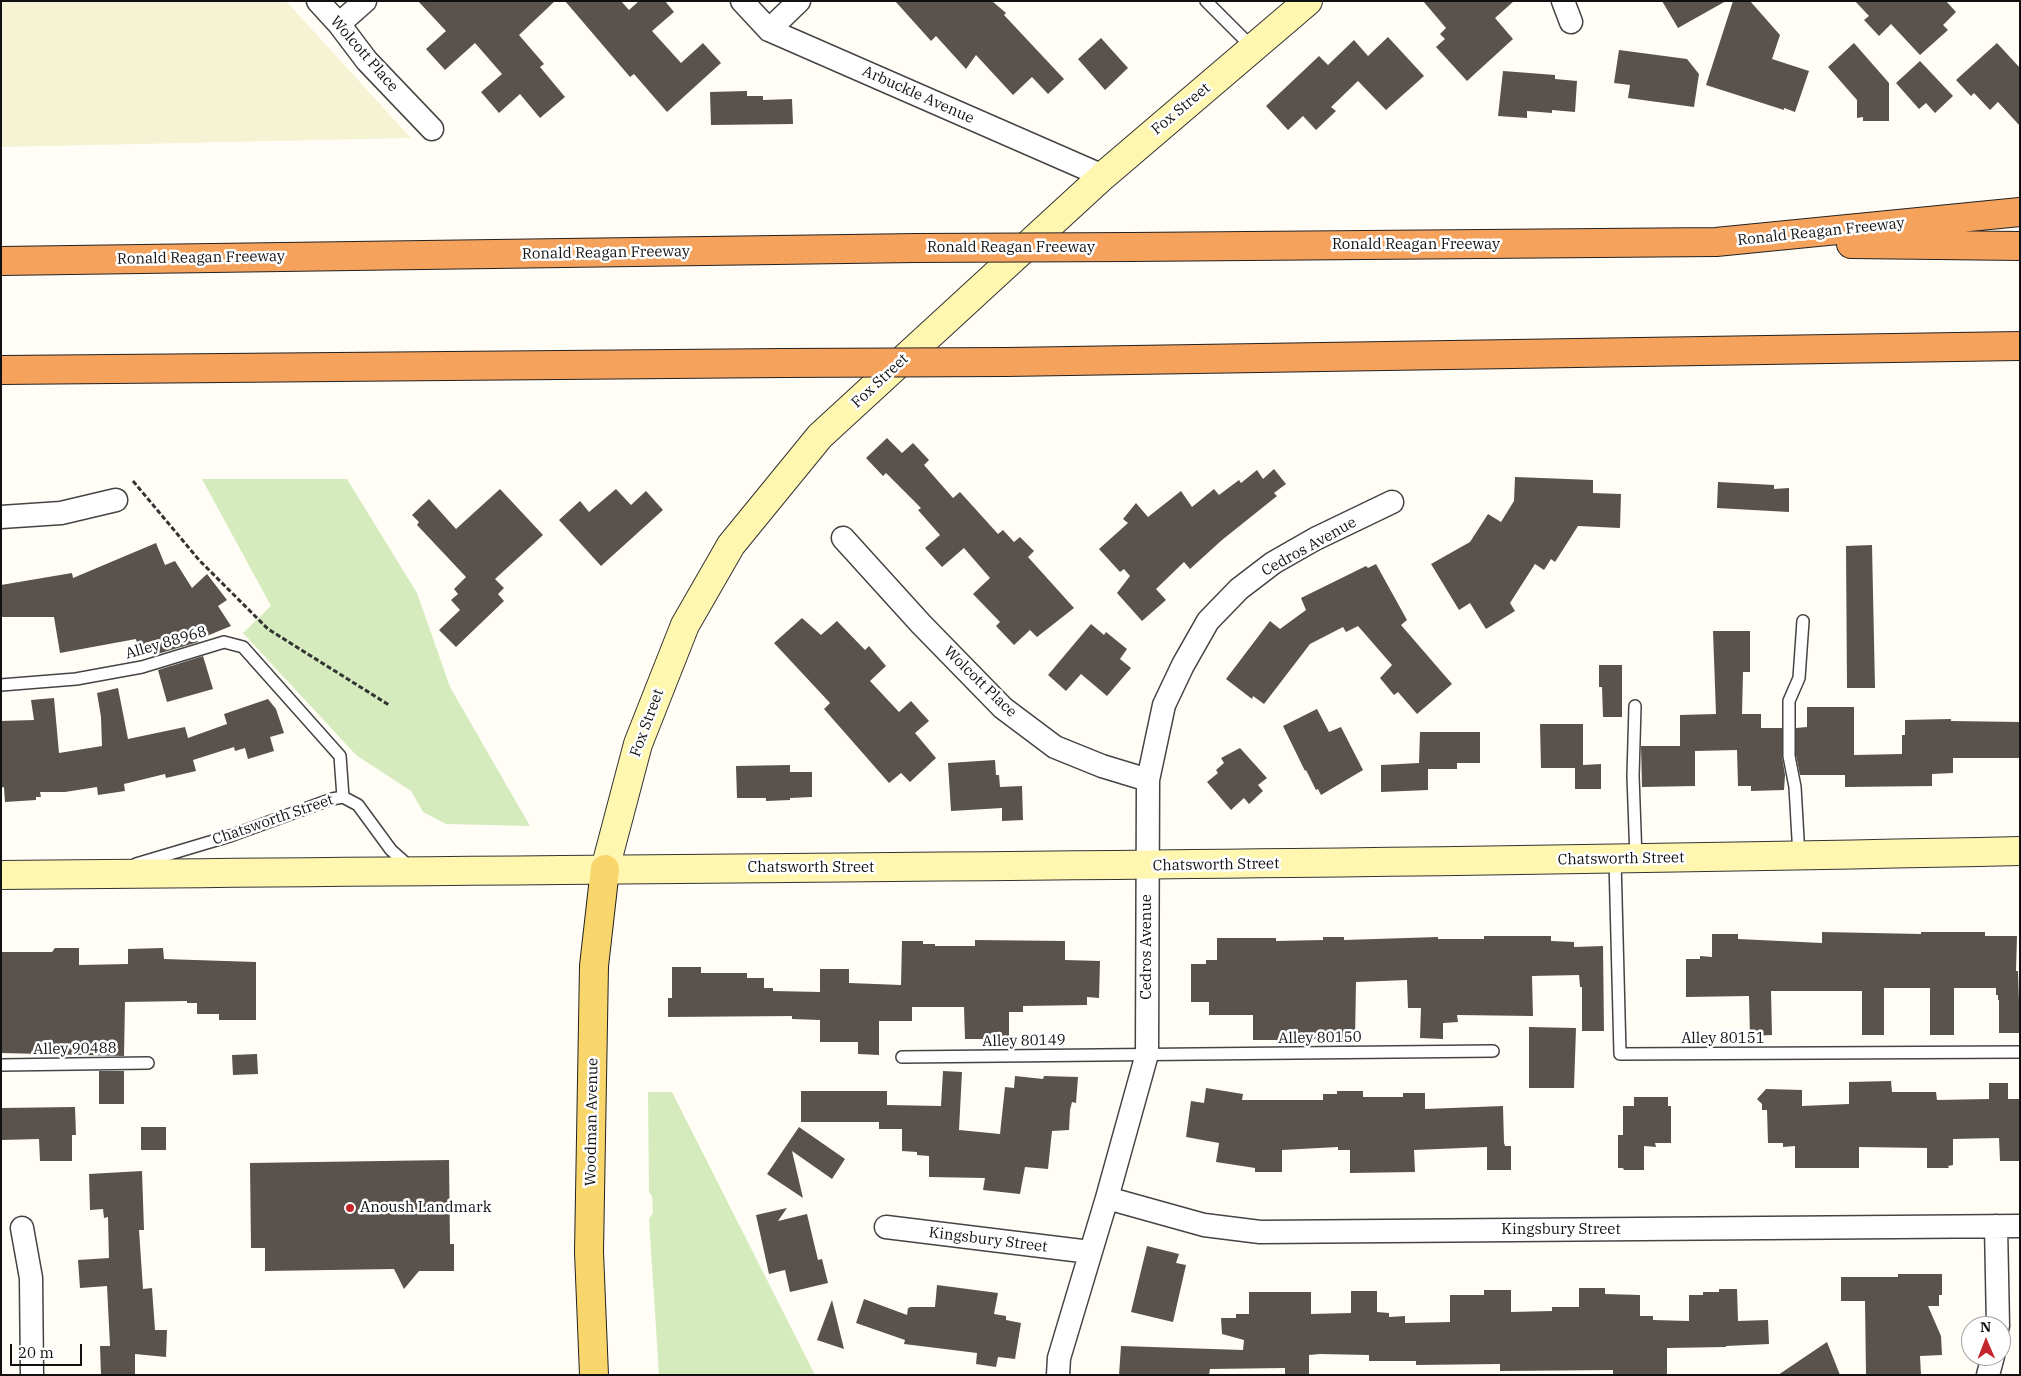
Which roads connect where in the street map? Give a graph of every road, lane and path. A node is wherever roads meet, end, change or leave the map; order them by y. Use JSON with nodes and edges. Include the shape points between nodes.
{"nodes":[{"id":1,"x":318,"y":1,"type":"edge"},
{"id":2,"x":365,"y":1,"type":"edge"},
{"id":3,"x":742,"y":1,"type":"edge"},
{"id":4,"x":799,"y":1,"type":"edge"},
{"id":5,"x":1206,"y":1,"type":"edge"},
{"id":6,"x":1308,"y":1,"type":"edge"},
{"id":7,"x":1563,"y":1,"type":"edge"},
{"id":8,"x":1571,"y":22,"type":"dead end"},
{"id":9,"x":339,"y":24,"type":"junction"},
{"id":10,"x":769,"y":30,"type":"junction"},
{"id":11,"x":1253,"y":48,"type":"junction"},
{"id":12,"x":432,"y":129,"type":"dead end"},
{"id":13,"x":1102,"y":176,"type":"junction"},
{"id":14,"x":2020,"y":212,"type":"edge"},
{"id":15,"x":1716,"y":242,"type":"junction"},
{"id":16,"x":2020,"y":246,"type":"edge"},
{"id":17,"x":1,"y":261,"type":"edge"},
{"id":18,"x":2020,"y":346,"type":"edge"},
{"id":19,"x":1,"y":370,"type":"edge"},
{"id":20,"x":133,"y":481,"type":"dead end"},
{"id":21,"x":116,"y":500,"type":"dead end"},
{"id":22,"x":1392,"y":502,"type":"dead end"},
{"id":23,"x":1,"y":517,"type":"edge"},
{"id":24,"x":843,"y":538,"type":"dead end"},
{"id":25,"x":1803,"y":621,"type":"dead end"},
{"id":26,"x":1,"y":685,"type":"edge"},
{"id":27,"x":390,"y":705,"type":"dead end"},
{"id":28,"x":1636,"y":706,"type":"dead end"},
{"id":29,"x":1148,"y":780,"type":"junction"},
{"id":30,"x":343,"y":797,"type":"junction"},
{"id":31,"x":2020,"y":851,"type":"edge"},
{"id":32,"x":1799,"y":856,"type":"junction"},
{"id":33,"x":1626,"y":859,"type":"junction"},
{"id":34,"x":1148,"y":866,"type":"junction"},
{"id":35,"x":605,"y":869,"type":"junction"},
{"id":36,"x":413,"y":870,"type":"junction"},
{"id":37,"x":1,"y":874,"type":"edge"},
{"id":38,"x":103,"y":874,"type":"junction"},
{"id":39,"x":1493,"y":1051,"type":"dead end"},
{"id":40,"x":2020,"y":1052,"type":"edge"},
{"id":41,"x":1147,"y":1054,"type":"junction"},
{"id":42,"x":902,"y":1057,"type":"dead end"},
{"id":43,"x":148,"y":1063,"type":"dead end"},
{"id":44,"x":1,"y":1065,"type":"edge"},
{"id":45,"x":1107,"y":1198,"type":"junction"},
{"id":46,"x":1996,"y":1226,"type":"junction"},
{"id":47,"x":2020,"y":1226,"type":"edge"},
{"id":48,"x":886,"y":1227,"type":"dead end"},
{"id":49,"x":22,"y":1228,"type":"dead end"},
{"id":50,"x":1090,"y":1252,"type":"junction"},
{"id":51,"x":1998,"y":1316,"type":"edge"},
{"id":52,"x":32,"y":1375,"type":"edge"},
{"id":53,"x":594,"y":1375,"type":"edge"},
{"id":54,"x":1058,"y":1375,"type":"edge"}],
"edges":[{"from":1,"to":9,"type":"street","name":"Wolcott Place"},
{"from":2,"to":9,"type":"street"},
{"from":3,"to":10,"type":"street","name":"Arbuckle Avenue"},
{"from":4,"to":10,"type":"street"},
{"from":5,"to":11,"type":"lane"},
{"from":6,"to":11,"type":"main road","name":"Fox Street"},
{"from":7,"to":8,"type":"street"},
{"from":9,"to":12,"type":"street","name":"Wolcott Place","via":[[366,61]]},
{"from":10,"to":13,"type":"street","name":"Arbuckle Avenue"},
{"from":11,"to":13,"type":"main road","name":"Fox Street"},
{"from":13,"to":35,"type":"main road","name":"Fox Street","via":[[820,436],[731,545],[685,625],[638,744]]},
{"from":14,"to":15,"type":"highway","name":"Ronald Reagan Freeway"},
{"from":15,"to":16,"type":"highway"},
{"from":15,"to":17,"type":"highway","name":"Ronald Reagan Freeway","bridge":true,"via":[[917,248]]},
{"from":18,"to":19,"type":"highway","bridge":true,"via":[[1006,362]]},
{"from":20,"to":27,"type":"path","via":[[199,560],[268,629]]},
{"from":21,"to":23,"type":"street","via":[[61,513]]},
{"from":22,"to":29,"type":"street","name":"Cedros Avenue","via":[[1273,563],[1208,621],[1164,705]]},
{"from":24,"to":29,"type":"street","name":"Wolcott Place","via":[[1003,708],[1055,747]]},
{"from":25,"to":32,"type":"lane","via":[[1799,678],[1788,701]]},
{"from":26,"to":30,"type":"lane","name":"Alley 88968","via":[[76,680],[142,667],[224,642],[243,647],[340,756]]},
{"from":28,"to":33,"type":"lane"},
{"from":29,"to":34,"type":"street","name":"Cedros Avenue"},
{"from":30,"to":36,"type":"lane","name":"Chatsworth Street","via":[[358,805],[391,850]]},
{"from":30,"to":38,"type":"lane","name":"Chatsworth Street","via":[[230,836]]},
{"from":31,"to":32,"type":"main road","name":"Chatsworth Street"},
{"from":32,"to":33,"type":"main road","name":"Chatsworth Street"},
{"from":33,"to":34,"type":"main road","name":"Chatsworth Street"},
{"from":33,"to":40,"type":"lane","name":"Alley 80151","via":[[1620,1054]]},
{"from":34,"to":35,"type":"main road","name":"Chatsworth Street"},
{"from":34,"to":41,"type":"street","name":"Cedros Avenue"},
{"from":35,"to":36,"type":"main road","name":"Chatsworth Street"},
{"from":35,"to":53,"type":"main road","name":"Woodman Avenue","via":[[594,966],[589,1252]]},
{"from":36,"to":38,"type":"main road","name":"Chatsworth Street"},
{"from":37,"to":38,"type":"main road","name":"Chatsworth Street"},
{"from":39,"to":41,"type":"lane","name":"Alley 80150"},
{"from":41,"to":42,"type":"lane","name":"Alley 80149"},
{"from":41,"to":45,"type":"street","name":"Cedros Avenue"},
{"from":43,"to":44,"type":"lane","name":"Alley 90488"},
{"from":45,"to":46,"type":"street","name":"Kingsbury Street","via":[[1204,1225],[1260,1232]]},
{"from":45,"to":50,"type":"street","name":"Cedros Avenue"},
{"from":46,"to":47,"type":"street","name":"Kingsbury Street"},
{"from":46,"to":51,"type":"street"},
{"from":48,"to":50,"type":"street","name":"Kingsbury Street"},
{"from":49,"to":52,"type":"street","via":[[31,1278]]},
{"from":50,"to":54,"type":"street","name":"Cedros Avenue","via":[[1059,1358]]}]}
